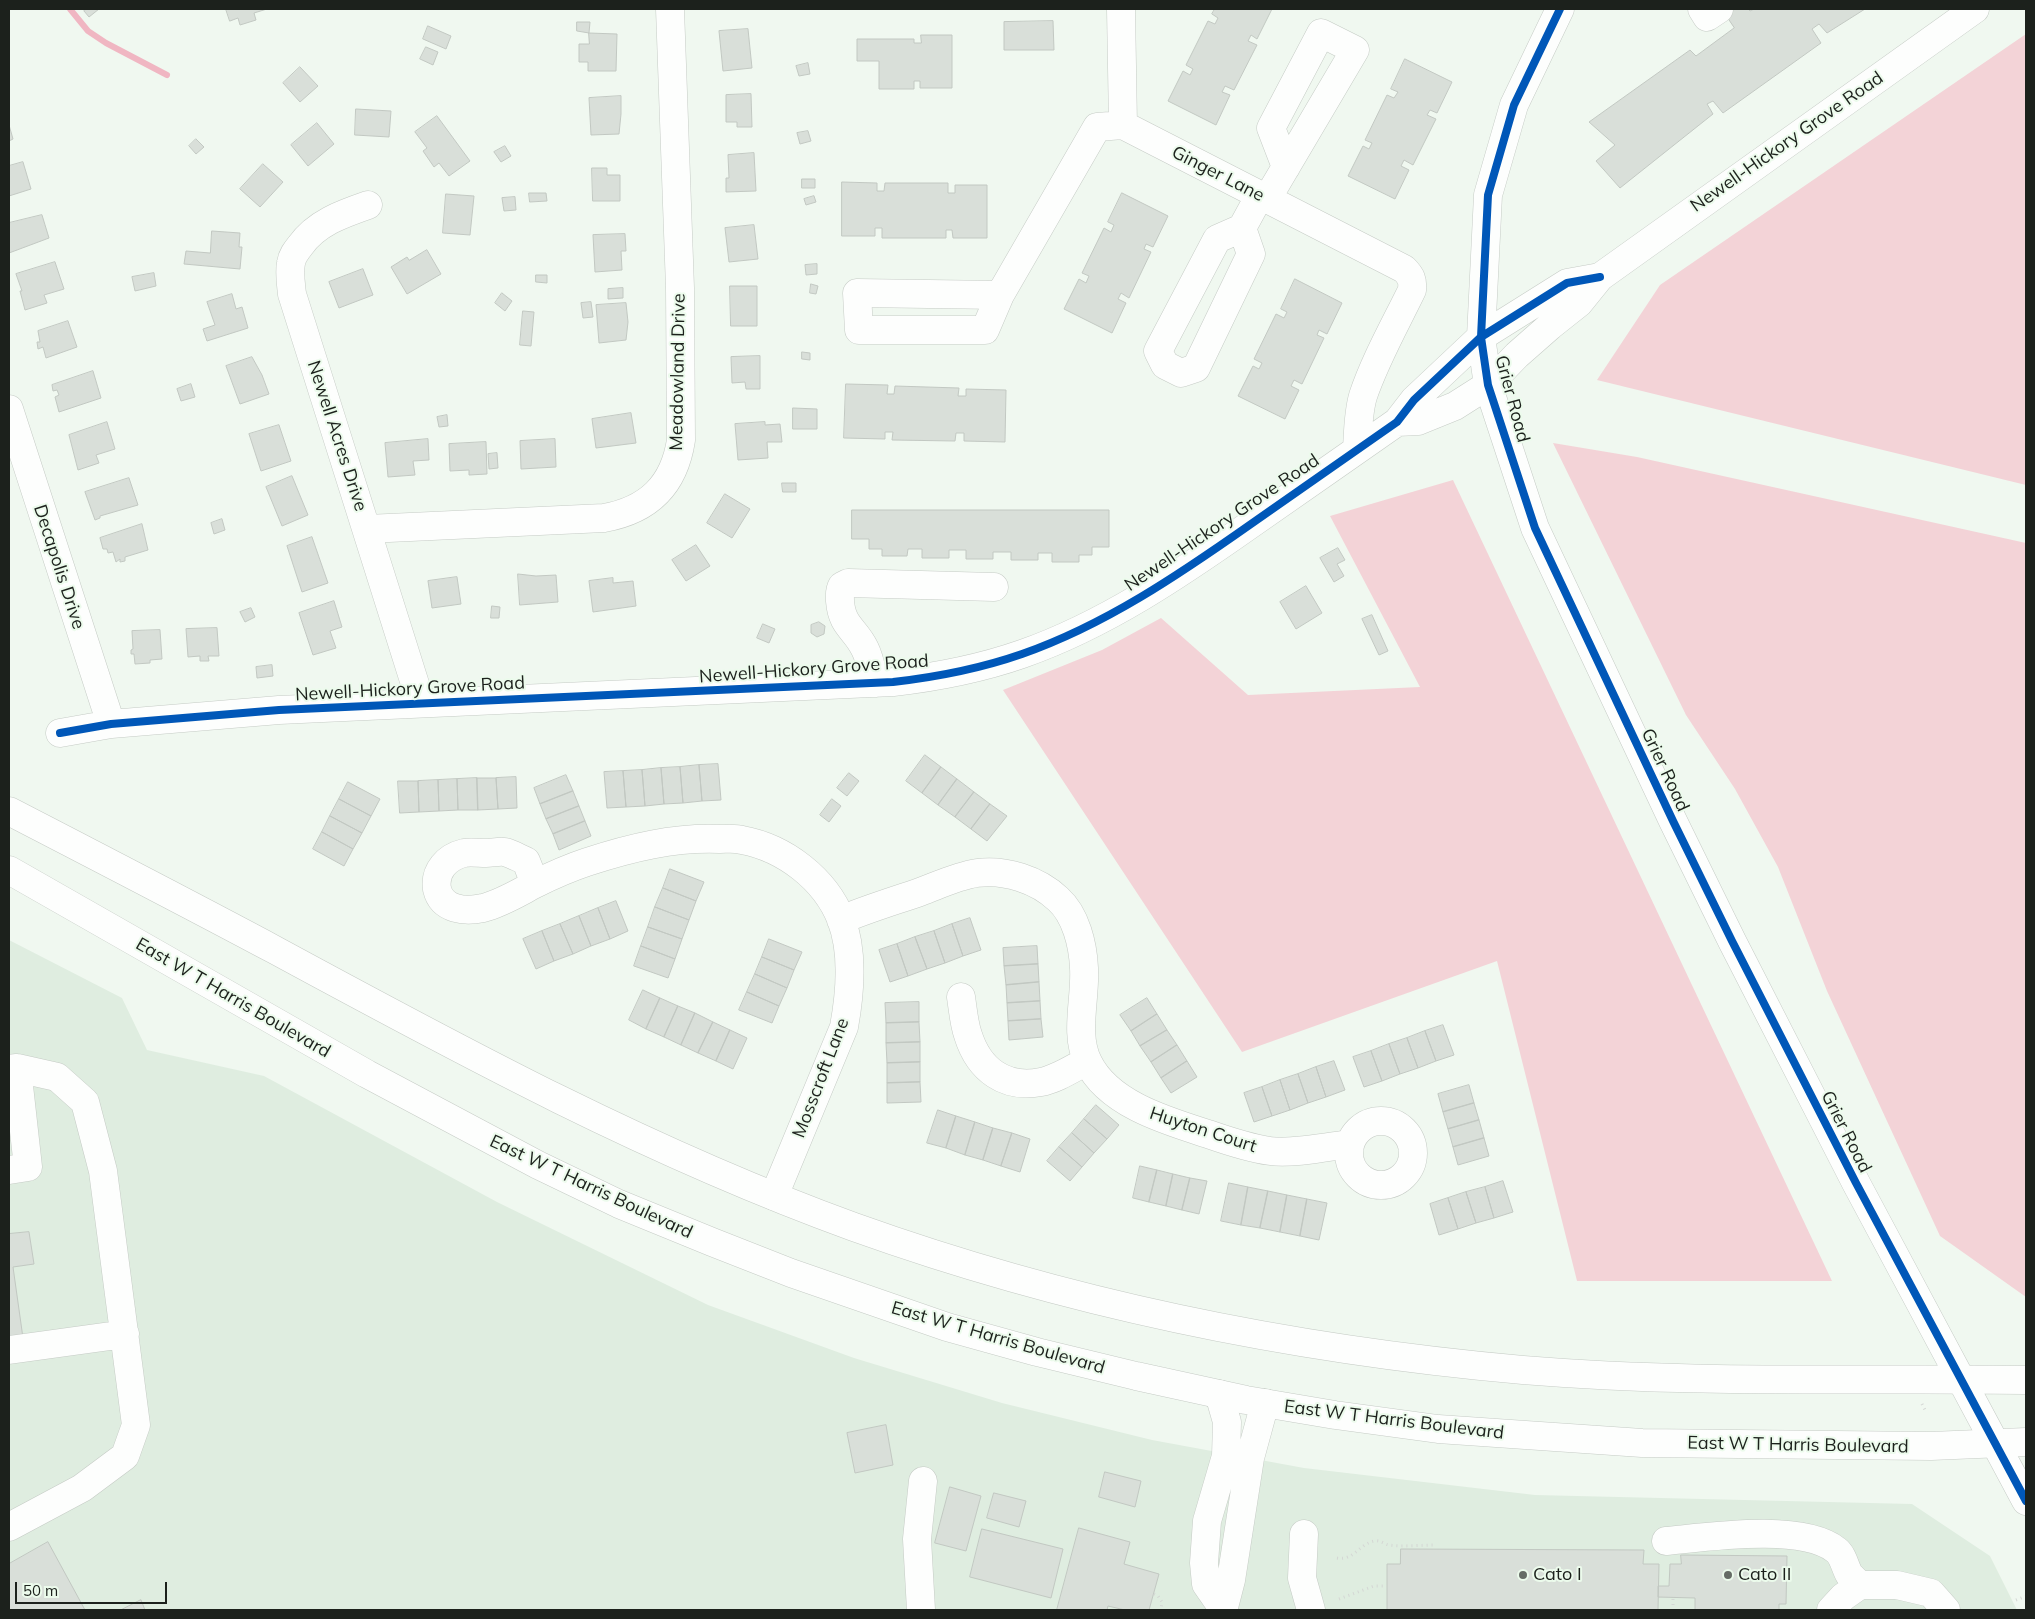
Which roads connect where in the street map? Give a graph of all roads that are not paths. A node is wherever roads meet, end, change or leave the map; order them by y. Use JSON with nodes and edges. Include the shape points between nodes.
{"nodes":[{"id":1,"x":670,"y":9,"type":"edge"},
{"id":2,"x":1120,"y":9,"type":"edge"},
{"id":3,"x":1560,"y":9,"type":"edge"},
{"id":4,"x":1702,"y":9,"type":"edge"},
{"id":5,"x":1719,"y":9,"type":"edge"},
{"id":6,"x":1975,"y":9,"type":"edge"},
{"id":7,"x":1123,"y":125,"type":"junction"},
{"id":8,"x":1286,"y":167,"type":"junction"},
{"id":9,"x":1264,"y":197,"type":"junction"},
{"id":10,"x":368,"y":205,"type":"dead end"},
{"id":11,"x":1242,"y":228,"type":"junction"},
{"id":12,"x":1600,"y":277,"type":"junction"},
{"id":13,"x":1000,"y":295,"type":"junction"},
{"id":14,"x":1481,"y":337,"type":"junction"},
{"id":15,"x":1488,"y":385,"type":"junction"},
{"id":16,"x":9,"y":409,"type":"edge"},
{"id":17,"x":1397,"y":422,"type":"junction"},
{"id":18,"x":1357,"y":450,"type":"junction"},
{"id":19,"x":367,"y":529,"type":"junction"},
{"id":20,"x":994,"y":587,"type":"dead end"},
{"id":21,"x":875,"y":683,"type":"junction"},
{"id":22,"x":421,"y":703,"type":"junction"},
{"id":23,"x":111,"y":724,"type":"junction"},
{"id":24,"x":60,"y":733,"type":"dead end"},
{"id":25,"x":9,"y":811,"type":"edge"},
{"id":26,"x":9,"y":870,"type":"edge"},
{"id":27,"x":536,"y":884,"type":"dead end"},
{"id":28,"x":841,"y":920,"type":"junction"},
{"id":29,"x":961,"y":997,"type":"dead end"},
{"id":30,"x":1087,"y":1061,"type":"junction"},
{"id":31,"x":13,"y":1069,"type":"edge"},
{"id":32,"x":1349,"y":1144,"type":"dead end"},
{"id":33,"x":9,"y":1170,"type":"edge"},
{"id":34,"x":774,"y":1196,"type":"junction"},
{"id":35,"x":124,"y":1334,"type":"junction"},
{"id":36,"x":9,"y":1350,"type":"edge"},
{"id":37,"x":1960,"y":1379,"type":"junction"},
{"id":38,"x":2026,"y":1380,"type":"edge"},
{"id":39,"x":1219,"y":1394,"type":"junction"},
{"id":40,"x":1265,"y":1403,"type":"junction"},
{"id":41,"x":2026,"y":1442,"type":"edge"},
{"id":42,"x":1996,"y":1444,"type":"junction"},
{"id":43,"x":923,"y":1481,"type":"dead end"},
{"id":44,"x":2026,"y":1501,"type":"edge"},
{"id":45,"x":9,"y":1527,"type":"edge"},
{"id":46,"x":1304,"y":1534,"type":"dead end"},
{"id":47,"x":1666,"y":1541,"type":"dead end"},
{"id":48,"x":1860,"y":1585,"type":"junction"},
{"id":49,"x":1224,"y":1609,"type":"edge"},
{"id":50,"x":921,"y":1610,"type":"edge"},
{"id":51,"x":1311,"y":1610,"type":"edge"},
{"id":52,"x":1831,"y":1610,"type":"edge"},
{"id":53,"x":1946,"y":1610,"type":"edge"}],
"edges":[{"from":1,"to":19,"type":"street","name":"Meadowland Drive","via":[[680,288],[681,440],[679,456],[671,473],[644,504],[624,514],[604,518]]},
{"from":2,"to":7,"type":"street"},
{"from":3,"to":14,"type":"street","name":"Grier Road","via":[[1514,105],[1488,195]]},
{"from":4,"to":5,"type":"street","via":[[1707,17]]},
{"from":6,"to":12,"type":"street","name":"Newell-Hickory Grove Road"},
{"from":7,"to":9,"type":"street","name":"Ginger Lane"},
{"from":7,"to":13,"type":"street","via":[[1097,128]]},
{"from":8,"to":8,"type":"street","via":[[1355,50],[1321,33],[1272,128]]},
{"from":8,"to":9,"type":"street"},
{"from":9,"to":11,"type":"street"},
{"from":9,"to":18,"type":"street","name":"Ginger Lane","via":[[1404,268],[1413,281],[1412,290],[1363,397]]},
{"from":10,"to":19,"type":"street","name":"Newell Acres Drive","via":[[342,214],[307,236],[292,256],[290,279],[292,294]]},
{"from":11,"to":11,"type":"street","via":[[1217,239],[1158,351],[1165,365],[1181,373],[1196,368],[1252,254]]},
{"from":12,"to":14,"type":"street","name":"Newell-Hickory Grove Road","via":[[1567,283]]},
{"from":12,"to":15,"type":"street","name":"Newell-Hickory Grove Road","via":[[1579,303],[1517,355]]},
{"from":13,"to":13,"type":"street","via":[[857,293],[859,330],[984,330]]},
{"from":14,"to":15,"type":"street","name":"Grier Road"},
{"from":14,"to":17,"type":"street","name":"Newell-Hickory Grove Road","via":[[1414,400]]},
{"from":15,"to":17,"type":"street","name":"Newell-Hickory Grove Road","via":[[1455,406],[1418,421]]},
{"from":15,"to":37,"type":"street","name":"Grier Road","via":[[1536,528],[1673,821],[1856,1183]]},
{"from":16,"to":23,"type":"street","name":"Decapolis Drive"},
{"from":17,"to":18,"type":"street","name":"Newell-Hickory Grove Road"},
{"from":18,"to":21,"type":"street","name":"Newell-Hickory Grove Road","via":[[1190,567],[1083,627],[1024,654],[988,665],[934,677]]},
{"from":19,"to":22,"type":"street","name":"Newell Acres Drive"},
{"from":20,"to":21,"type":"street","via":[[842,586],[841,613],[866,651]]},
{"from":21,"to":22,"type":"street","name":"Newell-Hickory Grove Road"},
{"from":22,"to":23,"type":"street","name":"Newell-Hickory Grove Road","via":[[280,710]]},
{"from":23,"to":24,"type":"street","name":"Newell-Hickory Grove Road"},
{"from":25,"to":34,"type":"street","via":[[542,1092],[637,1138]]},
{"from":26,"to":39,"type":"street","name":"East W T Harris Boulevard","via":[[367,1074],[619,1204],[790,1273],[947,1327],[1046,1355]]},
{"from":27,"to":28,"type":"street","name":"Mosscroft Lane","via":[[586,863],[640,847],[699,838],[742,839],[789,858],[806,870],[826,893]]},
{"from":28,"to":30,"type":"street","name":"Huyton Court","via":[[873,906],[978,873],[1014,875],[1049,892],[1067,910],[1082,946],[1081,1039]]},
{"from":28,"to":34,"type":"street","name":"Mosscroft Lane","via":[[850,976],[844,1027]]},
{"from":29,"to":30,"type":"street","via":[[968,1035],[977,1056],[1003,1080],[1042,1082]]},
{"from":30,"to":32,"type":"street","name":"Huyton Court","via":[[1096,1076],[1140,1109],[1228,1141],[1271,1151]]},
{"from":31,"to":33,"type":"street","via":[[28,1167]]},
{"from":31,"to":35,"type":"street","via":[[57,1077],[85,1102],[103,1171]]},
{"from":34,"to":37,"type":"street","via":[[854,1227],[1021,1280],[1105,1302],[1307,1343],[1464,1364],[1606,1375]]},
{"from":35,"to":36,"type":"street"},
{"from":35,"to":45,"type":"street","via":[[136,1425],[124,1456],[82,1488]]},
{"from":37,"to":38,"type":"street"},
{"from":37,"to":42,"type":"street","name":"Grier Road"},
{"from":39,"to":40,"type":"street","name":"East W T Harris Boulevard"},
{"from":39,"to":49,"type":"street","via":[[1227,1422],[1226,1456],[1207,1521],[1204,1563],[1206,1584]]},
{"from":40,"to":42,"type":"street","name":"East W T Harris Boulevard","via":[[1438,1429],[1642,1443]]},
{"from":40,"to":49,"type":"street","via":[[1250,1458]]},
{"from":41,"to":42,"type":"street","name":"East W T Harris Boulevard"},
{"from":42,"to":44,"type":"street","name":"Grier Road"},
{"from":43,"to":50,"type":"street","via":[[918,1539]]},
{"from":46,"to":51,"type":"street","via":[[1302,1578]]},
{"from":47,"to":48,"type":"street","via":[[1755,1532],[1803,1538],[1838,1551],[1850,1576]]},
{"from":48,"to":52,"type":"street"},
{"from":48,"to":53,"type":"street","via":[[1897,1585],[1931,1592]]}]}
